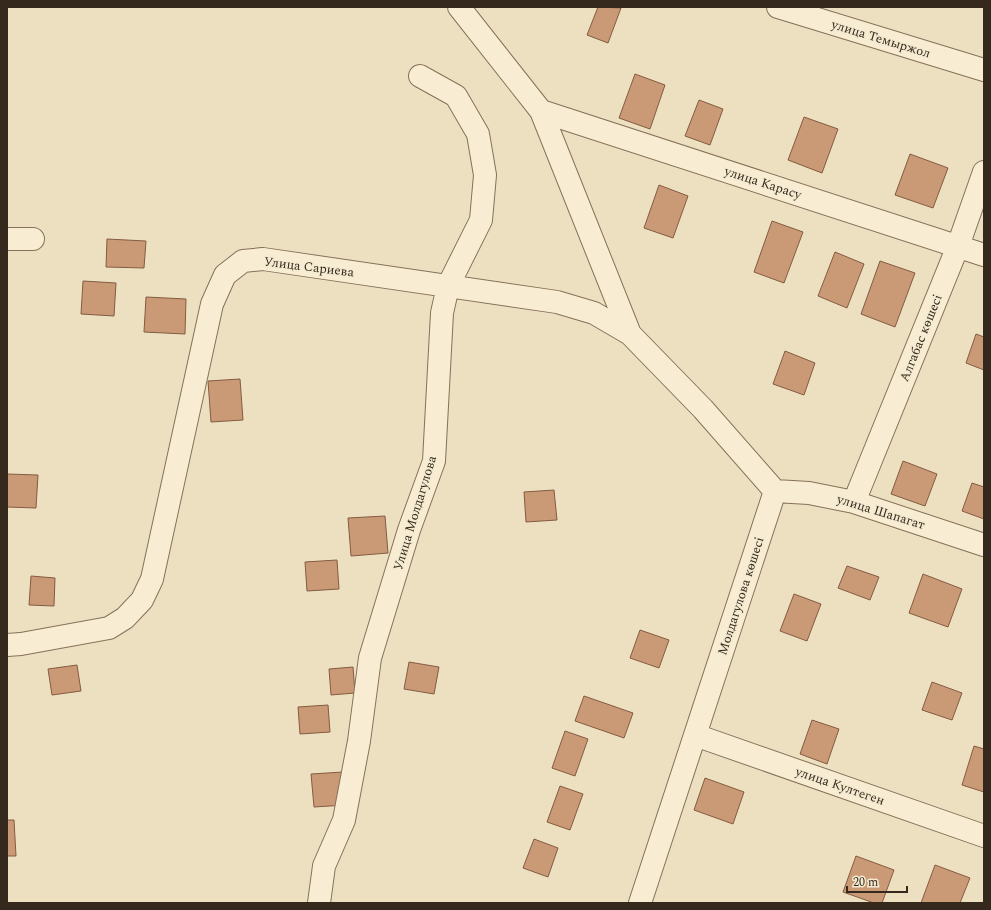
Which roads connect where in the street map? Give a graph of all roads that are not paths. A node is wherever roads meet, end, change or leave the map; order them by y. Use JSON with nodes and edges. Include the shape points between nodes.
{"nodes":[{"id":1,"x":459,"y":7,"type":"edge"},
{"id":2,"x":778,"y":7,"type":"edge"},
{"id":3,"x":984,"y":70,"type":"edge"},
{"id":4,"x":420,"y":76,"type":"dead end"},
{"id":5,"x":541,"y":110,"type":"junction"},
{"id":6,"x":984,"y":172,"type":"edge"},
{"id":7,"x":7,"y":239,"type":"edge"},
{"id":8,"x":34,"y":239,"type":"dead end"},
{"id":9,"x":958,"y":246,"type":"junction"},
{"id":10,"x":984,"y":255,"type":"edge"},
{"id":11,"x":448,"y":286,"type":"junction"},
{"id":12,"x":630,"y":334,"type":"junction"},
{"id":13,"x":775,"y":491,"type":"junction"},
{"id":14,"x":854,"y":502,"type":"junction"},
{"id":15,"x":984,"y":545,"type":"edge"},
{"id":16,"x":7,"y":645,"type":"edge"},
{"id":17,"x":696,"y":736,"type":"junction"},
{"id":18,"x":984,"y":836,"type":"edge"},
{"id":19,"x":319,"y":903,"type":"edge"},
{"id":20,"x":640,"y":903,"type":"edge"}],
"edges":[{"from":1,"to":5,"type":"street"},
{"from":2,"to":3,"type":"street","name":"улица Темыржол"},
{"from":4,"to":11,"type":"street","name":"Улица Молдагулова","via":[[456,96],[478,134],[485,174],[481,220]]},
{"from":5,"to":9,"type":"street","name":"улица Карасу"},
{"from":5,"to":12,"type":"street"},
{"from":6,"to":9,"type":"street","name":"Алгабас көшесі"},
{"from":7,"to":8,"type":"street"},
{"from":9,"to":10,"type":"street","name":"улица Карасу"},
{"from":9,"to":14,"type":"street","name":"Алгабас көшесі"},
{"from":11,"to":12,"type":"street","name":"Улица Сариева","via":[[557,302],[594,313]]},
{"from":11,"to":16,"type":"street","name":"Улица Сариева","via":[[263,259],[243,261],[225,275],[212,304],[152,579],[142,600],[124,618],[109,628]]},
{"from":11,"to":19,"type":"street","name":"Улица Молдагулова","via":[[442,313],[434,461],[409,530],[370,658],[344,820],[324,866]]},
{"from":12,"to":13,"type":"street","via":[[703,409]]},
{"from":13,"to":14,"type":"street","name":"улица Шапагат","via":[[809,493]]},
{"from":13,"to":17,"type":"street","name":"Молдагулова көшесі"},
{"from":14,"to":15,"type":"street","name":"улица Шапагат"},
{"from":17,"to":18,"type":"street","name":"улица Култеген"},
{"from":17,"to":20,"type":"street","name":"Молдагулова көшесі"}]}
